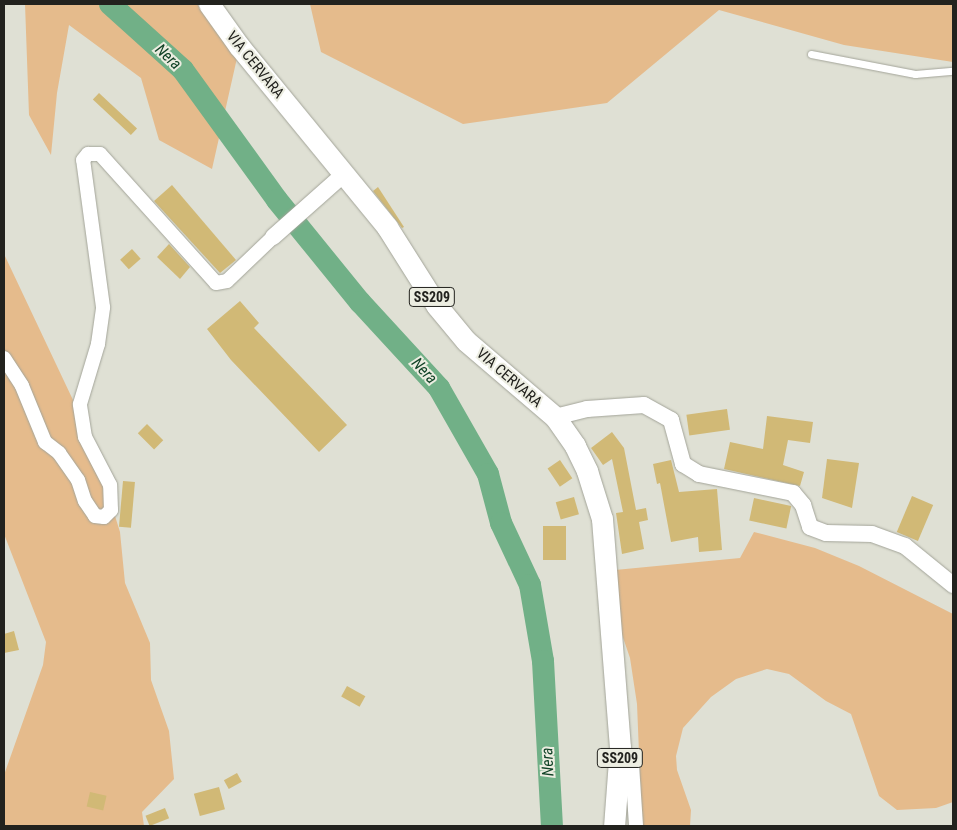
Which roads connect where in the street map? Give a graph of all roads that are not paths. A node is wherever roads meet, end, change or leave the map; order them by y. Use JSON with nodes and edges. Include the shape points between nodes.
{"nodes":[{"id":1,"x":216,"y":7,"type":"edge"},
{"id":2,"x":811,"y":54,"type":"dead end"},
{"id":3,"x":953,"y":71,"type":"edge"},
{"id":4,"x":344,"y":174,"type":"junction"},
{"id":5,"x":273,"y":237,"type":"joint"},
{"id":6,"x":4,"y":358,"type":"edge"},
{"id":7,"x":555,"y":417,"type":"junction"},
{"id":8,"x":953,"y":585,"type":"edge"},
{"id":9,"x":620,"y":746,"type":"junction"},
{"id":10,"x":614,"y":826,"type":"edge"},
{"id":11,"x":636,"y":826,"type":"edge"}],
"edges":[{"from":1,"to":4,"type":"main road","name":"VIA CERVARA","number":"SS209"},
{"from":2,"to":3,"type":"lane","via":[[915,74]]},
{"from":4,"to":5,"type":"street"},
{"from":4,"to":7,"type":"main road","name":"VIA CERVARA","number":"SS209","via":[[387,226],[437,306],[466,341]]},
{"from":5,"to":6,"type":"street","via":[[227,281],[216,283],[103,157],[92,153],[83,160],[103,307],[98,344],[80,404],[85,437],[110,484],[112,510],[104,517],[95,516],[85,502],[78,480],[59,453],[45,442],[22,386]]},
{"from":7,"to":8,"type":"street","via":[[587,408],[644,405],[671,420],[683,464],[699,474],[793,493],[803,505],[810,526],[826,533],[872,534],[906,546]]},
{"from":7,"to":9,"type":"main road","name":"VIA CERVARA","number":"SS209","via":[[587,471],[602,519]]},
{"from":9,"to":10,"type":"main road","name":"VIA CERVARA","number":"SS209"},
{"from":9,"to":11,"type":"street","via":[[632,765]]}]}
